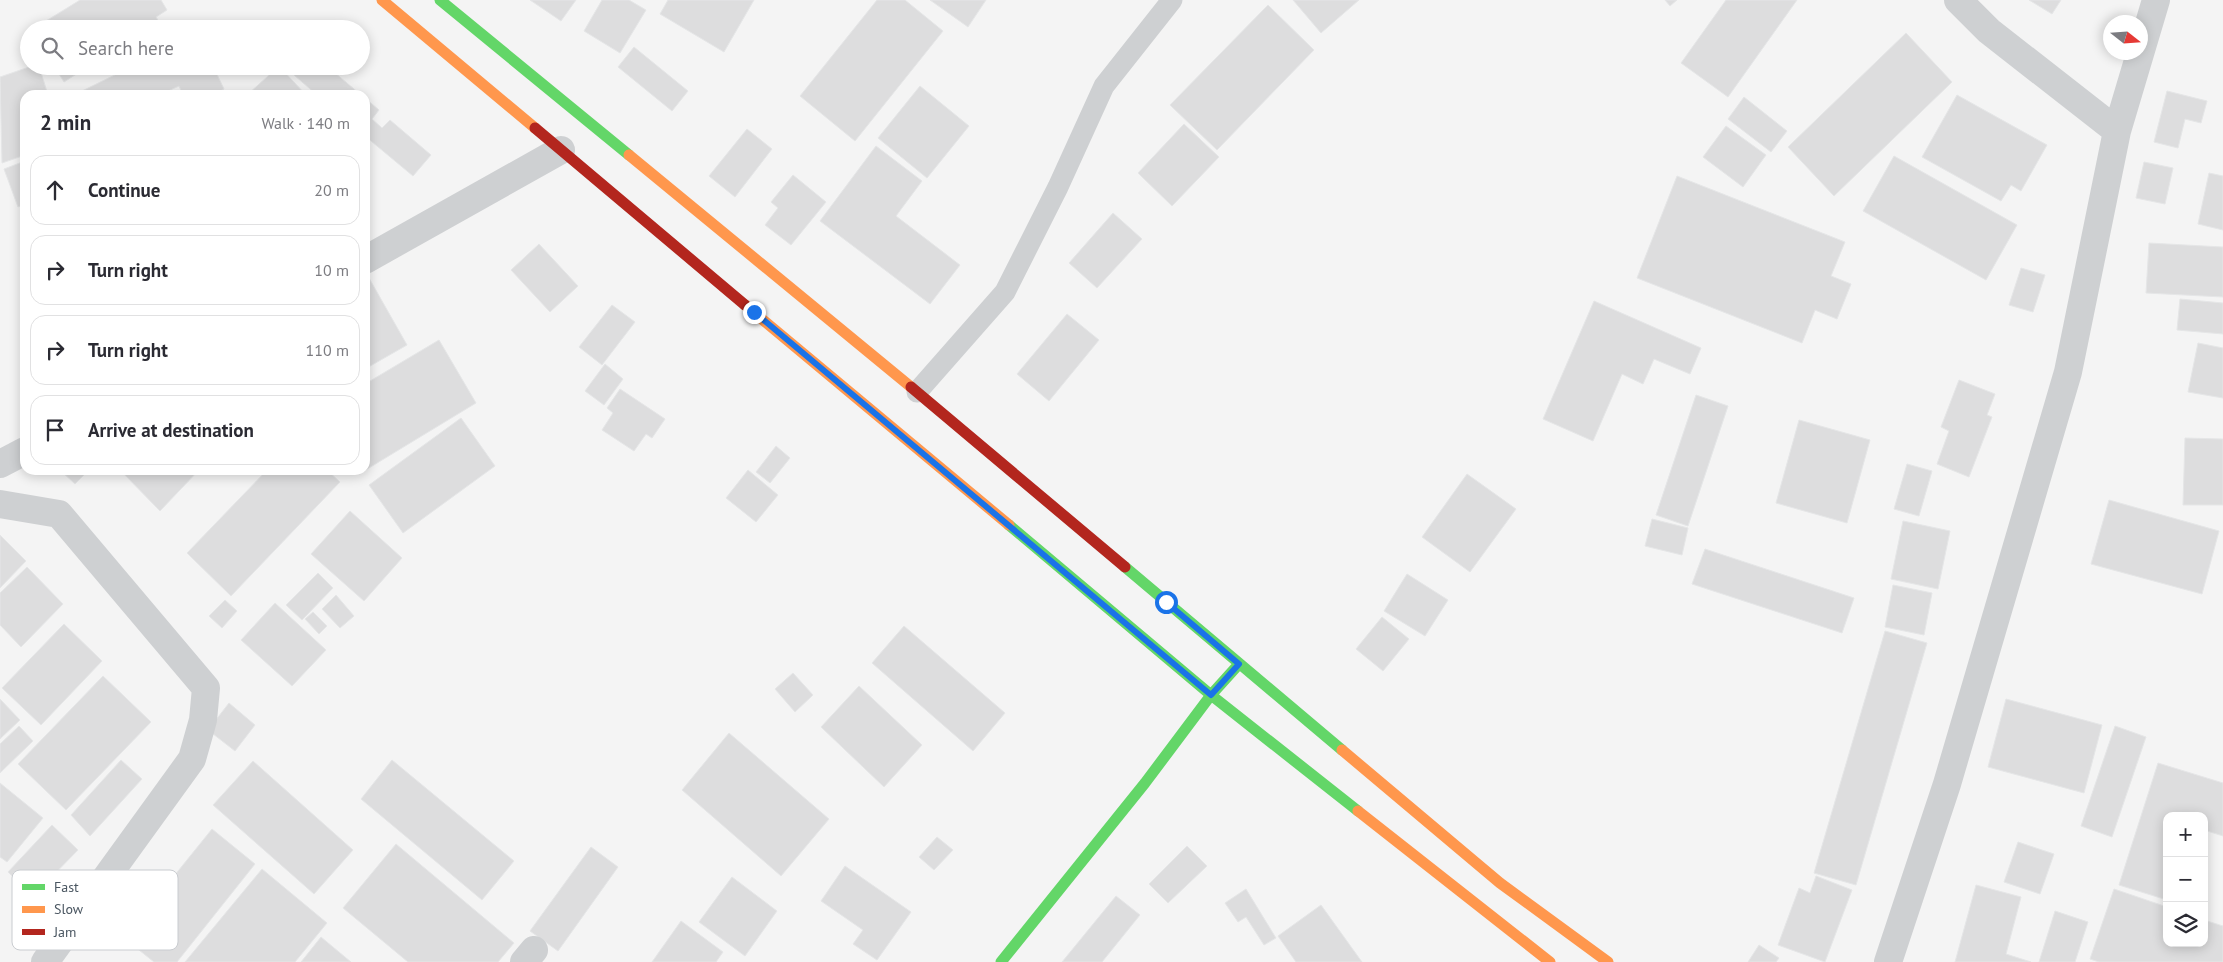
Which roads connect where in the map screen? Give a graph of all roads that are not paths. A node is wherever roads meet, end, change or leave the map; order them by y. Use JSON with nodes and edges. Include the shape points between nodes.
{"nodes":[{"id":1,"x":382,"y":0,"type":"edge"},
{"id":2,"x":440,"y":0,"type":"edge"},
{"id":3,"x":1172,"y":0,"type":"edge"},
{"id":4,"x":1958,"y":0,"type":"edge"},
{"id":5,"x":2156,"y":0,"type":"edge"},
{"id":6,"x":2117,"y":131,"type":"junction"},
{"id":7,"x":561,"y":150,"type":"junction"},
{"id":8,"x":370,"y":257,"type":"edge"},
{"id":9,"x":917,"y":392,"type":"junction"},
{"id":10,"x":20,"y":454,"type":"edge"},
{"id":11,"x":0,"y":464,"type":"edge"},
{"id":12,"x":0,"y":504,"type":"edge"},
{"id":13,"x":1239,"y":664,"type":"junction"},
{"id":14,"x":1211,"y":695,"type":"junction"},
{"id":15,"x":112,"y":870,"type":"edge"},
{"id":16,"x":54,"y":950,"type":"edge"},
{"id":17,"x":45,"y":962,"type":"edge"},
{"id":18,"x":1001,"y":962,"type":"edge"},
{"id":19,"x":1550,"y":962,"type":"edge"},
{"id":20,"x":1608,"y":962,"type":"edge"},
{"id":21,"x":1888,"y":962,"type":"edge"}],
"edges":[{"from":1,"to":7,"type":"main road"},
{"from":2,"to":9,"type":"main road"},
{"from":3,"to":9,"type":"lane","via":[[1104,86],[1005,292]]},
{"from":4,"to":6,"type":"street","via":[[1989,31]]},
{"from":5,"to":6,"type":"street"},
{"from":6,"to":21,"type":"street","via":[[2068,372],[1947,784]]},
{"from":7,"to":8,"type":"street"},
{"from":7,"to":14,"type":"main road"},
{"from":9,"to":13,"type":"main road"},
{"from":10,"to":11,"type":"street"},
{"from":12,"to":15,"type":"street","via":[[59,514],[206,688],[203,720],[192,760]]},
{"from":13,"to":14,"type":"main road"},
{"from":13,"to":20,"type":"main road","via":[[1500,883]]},
{"from":14,"to":18,"type":"main road","via":[[1145,783]]},
{"from":14,"to":19,"type":"main road"},
{"from":16,"to":17,"type":"street"}]}
